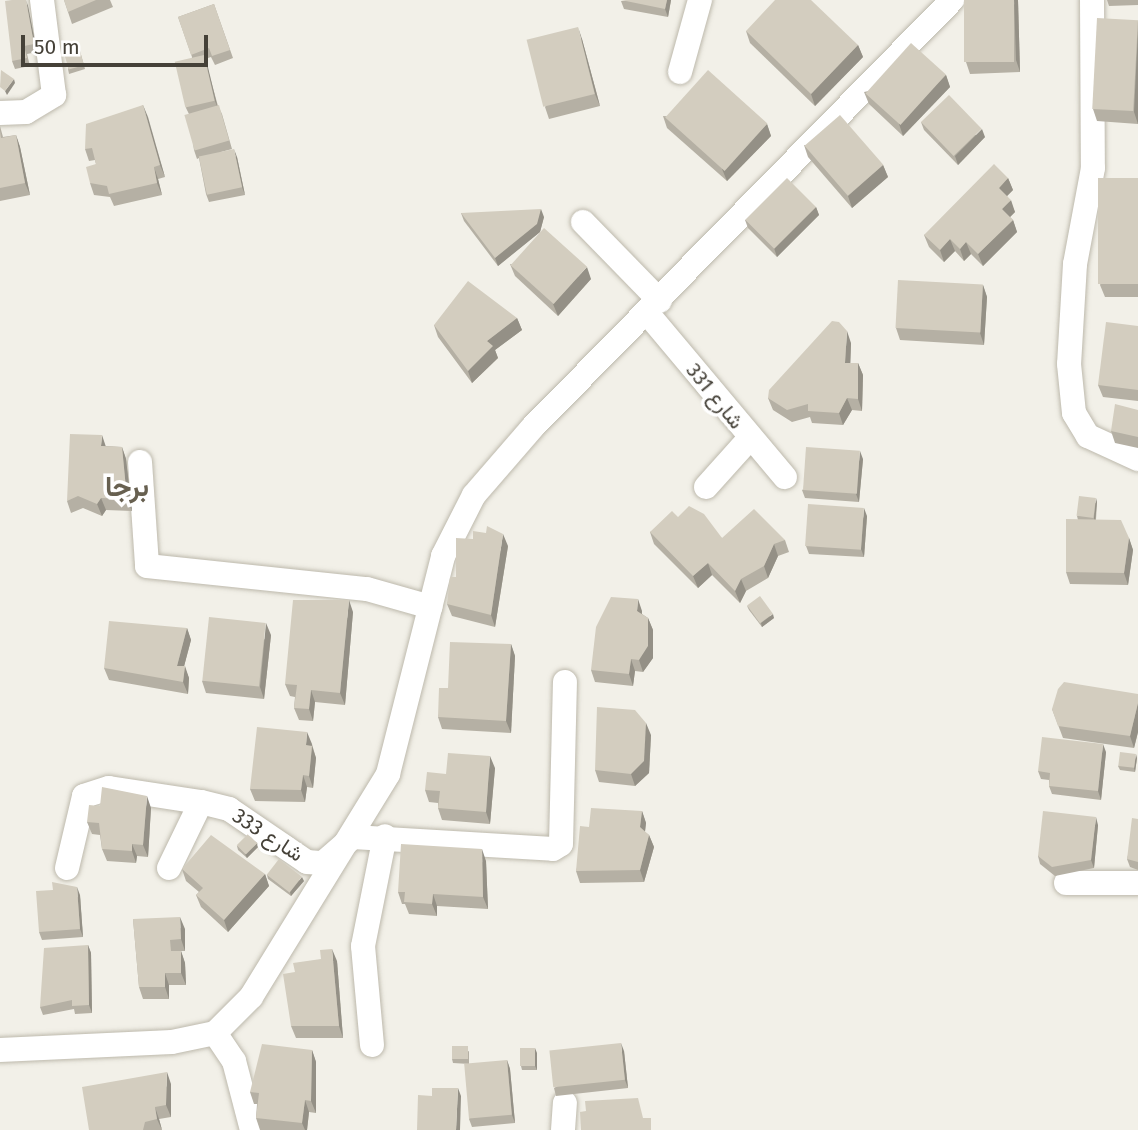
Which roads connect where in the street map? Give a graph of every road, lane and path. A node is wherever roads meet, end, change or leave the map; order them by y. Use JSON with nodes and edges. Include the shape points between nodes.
{"nodes":[{"id":1,"x":42,"y":0,"type":"edge"},
{"id":2,"x":700,"y":0,"type":"edge"},
{"id":3,"x":952,"y":0,"type":"edge"},
{"id":4,"x":1092,"y":0,"type":"edge"},
{"id":5,"x":680,"y":72,"type":"dead end"},
{"id":6,"x":0,"y":113,"type":"edge"},
{"id":7,"x":583,"y":222,"type":"dead end"},
{"id":8,"x":654,"y":307,"type":"junction"},
{"id":9,"x":749,"y":439,"type":"junction"},
{"id":10,"x":1138,"y":459,"type":"edge"},
{"id":11,"x":140,"y":462,"type":"dead end"},
{"id":12,"x":785,"y":477,"type":"dead end"},
{"id":13,"x":706,"y":487,"type":"dead end"},
{"id":14,"x":430,"y":607,"type":"junction"},
{"id":15,"x":565,"y":682,"type":"dead end"},
{"id":16,"x":201,"y":802,"type":"junction"},
{"id":17,"x":385,"y":836,"type":"junction"},
{"id":18,"x":353,"y":837,"type":"junction"},
{"id":19,"x":169,"y":868,"type":"dead end"},
{"id":20,"x":67,"y":869,"type":"dead end"},
{"id":21,"x":1066,"y":883,"type":"dead end"},
{"id":22,"x":1138,"y":883,"type":"edge"},
{"id":23,"x":215,"y":1033,"type":"junction"},
{"id":24,"x":372,"y":1045,"type":"dead end"},
{"id":25,"x":0,"y":1050,"type":"edge"},
{"id":26,"x":565,"y":1103,"type":"dead end"},
{"id":27,"x":252,"y":1130,"type":"edge"},
{"id":28,"x":563,"y":1130,"type":"edge"}],
"edges":[{"from":1,"to":6,"type":"street","via":[[54,96],[26,112]]},
{"from":2,"to":5,"type":"street"},
{"from":3,"to":8,"type":"street"},
{"from":4,"to":10,"type":"street","via":[[1093,168],[1075,264],[1069,364],[1074,413],[1088,436]]},
{"from":7,"to":8,"type":"street","name":"شارع 331"},
{"from":8,"to":9,"type":"street","name":"شارع 331"},
{"from":8,"to":14,"type":"street","via":[[532,428],[474,495],[454,527]]},
{"from":9,"to":12,"type":"street","name":"شارع 331"},
{"from":9,"to":13,"type":"street"},
{"from":11,"to":14,"type":"street","via":[[147,566],[367,589]]},
{"from":14,"to":18,"type":"street","via":[[388,774]]},
{"from":15,"to":17,"type":"street","via":[[561,844],[527,848]]},
{"from":16,"to":18,"type":"street","name":"شارع 333","via":[[229,809],[307,862],[323,863]]},
{"from":16,"to":19,"type":"street"},
{"from":16,"to":20,"type":"street","name":"شارع 333","via":[[109,788],[84,796]]},
{"from":17,"to":18,"type":"street"},
{"from":17,"to":24,"type":"street","via":[[363,946]]},
{"from":18,"to":23,"type":"street","via":[[251,997]]},
{"from":21,"to":22,"type":"street"},
{"from":23,"to":25,"type":"street","via":[[172,1042]]},
{"from":23,"to":27,"type":"street","via":[[233,1061]]},
{"from":26,"to":28,"type":"street"}]}
